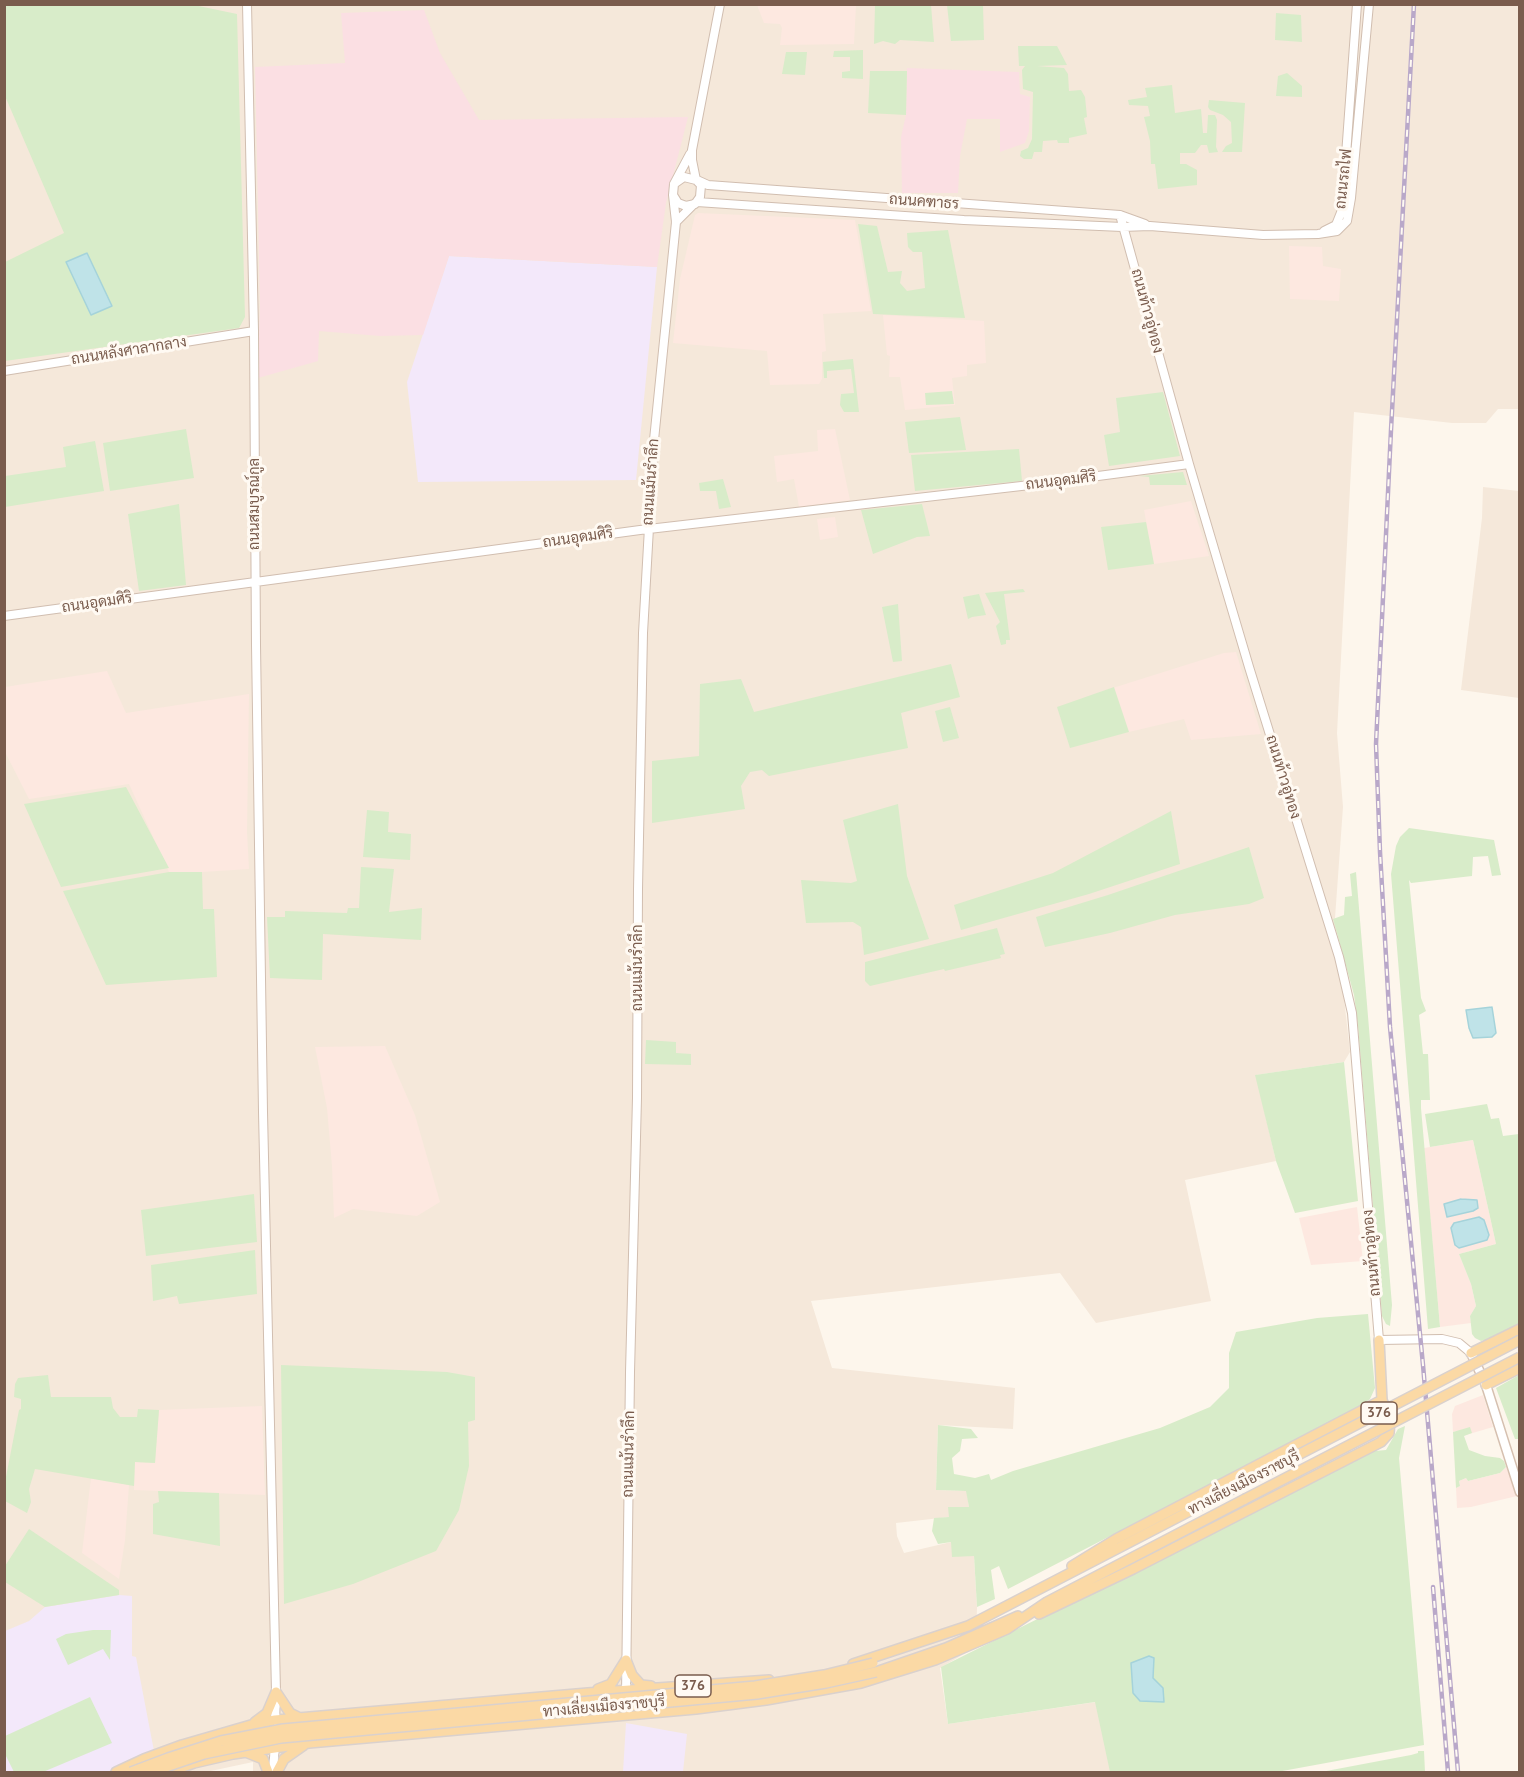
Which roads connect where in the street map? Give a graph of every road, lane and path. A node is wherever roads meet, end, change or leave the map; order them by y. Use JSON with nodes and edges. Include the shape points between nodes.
{"nodes":[{"id":1,"x":247,"y":4,"type":"edge"},
{"id":2,"x":720,"y":4,"type":"edge"},
{"id":3,"x":1358,"y":4,"type":"edge"},
{"id":4,"x":1369,"y":4,"type":"edge"},
{"id":5,"x":692,"y":150,"type":"junction"},
{"id":6,"x":697,"y":180,"type":"junction"},
{"id":7,"x":674,"y":184,"type":"junction"},
{"id":8,"x":673,"y":195,"type":"junction"},
{"id":9,"x":696,"y":203,"type":"junction"},
{"id":10,"x":1120,"y":215,"type":"junction"},
{"id":11,"x":676,"y":222,"type":"junction"},
{"id":12,"x":1150,"y":226,"type":"junction"},
{"id":13,"x":1122,"y":227,"type":"junction"},
{"id":14,"x":1317,"y":234,"type":"junction"},
{"id":15,"x":254,"y":331,"type":"junction"},
{"id":16,"x":4,"y":371,"type":"edge"},
{"id":17,"x":1189,"y":464,"type":"junction"},
{"id":18,"x":648,"y":530,"type":"junction"},
{"id":19,"x":255,"y":583,"type":"junction"},
{"id":20,"x":4,"y":616,"type":"edge"},
{"id":21,"x":1520,"y":1329,"type":"edge"},
{"id":22,"x":1379,"y":1340,"type":"junction"},
{"id":23,"x":1520,"y":1340,"type":"edge"},
{"id":24,"x":1472,"y":1353,"type":"junction"},
{"id":25,"x":1520,"y":1357,"type":"edge"},
{"id":26,"x":1520,"y":1368,"type":"edge"},
{"id":27,"x":1486,"y":1385,"type":"junction"},
{"id":28,"x":1382,"y":1400,"type":"junction"},
{"id":29,"x":1520,"y":1492,"type":"edge"},
{"id":30,"x":1047,"y":1602,"type":"junction"},
{"id":31,"x":1006,"y":1607,"type":"junction"},
{"id":32,"x":968,"y":1626,"type":"junction"},
{"id":33,"x":1007,"y":1629,"type":"junction"},
{"id":34,"x":626,"y":1660,"type":"junction"},
{"id":35,"x":875,"y":1668,"type":"junction"},
{"id":36,"x":670,"y":1688,"type":"junction"},
{"id":37,"x":626,"y":1690,"type":"junction"},
{"id":38,"x":276,"y":1692,"type":"junction"},
{"id":39,"x":588,"y":1693,"type":"junction"},
{"id":40,"x":626,"y":1715,"type":"junction"},
{"id":41,"x":301,"y":1718,"type":"junction"},
{"id":42,"x":275,"y":1720,"type":"junction"},
{"id":43,"x":250,"y":1725,"type":"junction"},
{"id":44,"x":309,"y":1743,"type":"junction"},
{"id":45,"x":275,"y":1748,"type":"junction"},
{"id":46,"x":246,"y":1752,"type":"junction"},
{"id":47,"x":116,"y":1773,"type":"edge"},
{"id":48,"x":131,"y":1773,"type":"edge"},
{"id":49,"x":151,"y":1773,"type":"edge"},
{"id":50,"x":168,"y":1773,"type":"edge"},
{"id":51,"x":268,"y":1773,"type":"edge"},
{"id":52,"x":275,"y":1773,"type":"edge"}],
"edges":[{"from":1,"to":15,"type":"street","name":"ถนนสมบูรณ์กูล"},
{"from":2,"to":5,"type":"street"},
{"from":3,"to":14,"type":"street","name":"ถนนรถไฟ","via":[[1342,210],[1336,225]]},
{"from":4,"to":14,"type":"street","name":"ถนนรถไฟ","via":[[1347,221],[1337,231]]},
{"from":5,"to":6,"type":"street"},
{"from":5,"to":7,"type":"street"},
{"from":6,"to":7,"type":"street","via":[[684,177]]},
{"from":6,"to":9,"type":"street","via":[[702,192]]},
{"from":6,"to":10,"type":"street","name":"ถนนคฑาธร","via":[[708,185]]},
{"from":7,"to":8,"type":"street"},
{"from":8,"to":9,"type":"street","via":[[682,205]]},
{"from":8,"to":11,"type":"street","name":"ถนนแม้นรำลึก"},
{"from":9,"to":11,"type":"street"},
{"from":9,"to":13,"type":"street","name":"ถนนคฑาธร"},
{"from":10,"to":12,"type":"street","name":"ถนนคฑาธร"},
{"from":10,"to":13,"type":"street","name":"ถนนท้าวอู่ทอง"},
{"from":11,"to":18,"type":"street","name":"ถนนแม้นรำลึก"},
{"from":12,"to":13,"type":"street","name":"ถนนคฑาธร"},
{"from":12,"to":14,"type":"street","name":"ถนนคฑาธร","via":[[1263,235]]},
{"from":13,"to":17,"type":"street","name":"ถนนท้าวอู่ทอง"},
{"from":15,"to":16,"type":"street","name":"ถนนหลังศาลากลาง"},
{"from":15,"to":19,"type":"street","name":"ถนนสมบูรณ์กูล"},
{"from":17,"to":18,"type":"street","name":"ถนนอุดมศิริ"},
{"from":17,"to":22,"type":"street","name":"ถนนท้าวอู่ทอง","via":[[1339,957],[1352,1013]]},
{"from":18,"to":19,"type":"street","name":"ถนนอุดมศิริ"},
{"from":18,"to":34,"type":"street","name":"ถนนแม้นรำลึก","via":[[638,889]]},
{"from":19,"to":20,"type":"street","name":"ถนนอุดมศิริ"},
{"from":19,"to":38,"type":"street","name":"ถนนสมบูรณ์กูล"},
{"from":21,"to":24,"type":"main road"},
{"from":22,"to":24,"type":"street","via":[[1442,1339]]},
{"from":22,"to":28,"type":"main road"},
{"from":23,"to":31,"type":"main road","name":"ทางเลี่ยงเมืองราชบุรี","number":"376","bridge":true},
{"from":24,"to":27,"type":"main road"},
{"from":25,"to":30,"type":"main road","name":"ทางเลี่ยงเมืองราชบุรี","number":"376","bridge":true},
{"from":26,"to":27,"type":"main road"},
{"from":27,"to":29,"type":"main road"},
{"from":28,"to":31,"type":"main road","via":[[1116,1539]]},
{"from":28,"to":33,"type":"main road","via":[[1390,1419],[1389,1433],[1381,1442]]},
{"from":30,"to":33,"type":"main road","name":"ทางเลี่ยงเมืองราชบุรี","number":"376"},
{"from":30,"to":35,"type":"main road","name":"ทางเลี่ยงเมืองราชบุรี","number":"376","via":[[946,1647]]},
{"from":31,"to":32,"type":"main road","name":"ทางเลี่ยงเมืองราชบุรี","number":"376"},
{"from":32,"to":35,"type":"main road","name":"ทางเลี่ยงเมืองราชบุรี","number":"376"},
{"from":32,"to":36,"type":"main road","name":"ทางเลี่ยงเมืองราชบุรี","number":"376","via":[[867,1660],[809,1674]]},
{"from":33,"to":40,"type":"main road","name":"ทางเลี่ยงเมืองราชบุรี","number":"376","via":[[935,1660],[850,1686],[766,1701]]},
{"from":34,"to":36,"type":"main road","via":[[641,1685]]},
{"from":34,"to":37,"type":"street","name":"ถนนแม้นรำลึก"},
{"from":34,"to":39,"type":"main road","via":[[611,1684]]},
{"from":35,"to":48,"type":"main road","name":"ทางเลี่ยงเมืองราชบุรี","number":"376","bridge":true,"via":[[755,1686],[283,1729],[221,1741]]},
{"from":35,"to":49,"type":"main road","name":"ทางเลี่ยงเมืองราชบุรี","number":"376","bridge":true,"via":[[803,1688],[757,1694],[281,1738],[204,1754]]},
{"from":36,"to":37,"type":"main road","name":"ทางเลี่ยงเมืองราชบุรี","number":"376"},
{"from":37,"to":39,"type":"main road","name":"ทางเลี่ยงเมืองราชบุรี","number":"376"},
{"from":37,"to":40,"type":"street","name":"ถนนแม้นรำลึก"},
{"from":38,"to":41,"type":"main road","via":[[290,1713]]},
{"from":38,"to":42,"type":"street","name":"ถนนสมบูรณ์กูล"},
{"from":38,"to":43,"type":"main road","via":[[267,1713]]},
{"from":39,"to":41,"type":"main road","name":"ทางเลี่ยงเมืองราชบุรี","number":"376"},
{"from":40,"to":44,"type":"main road","name":"ทางเลี่ยงเมืองราชบุรี","number":"376"},
{"from":41,"to":42,"type":"main road","name":"ทางเลี่ยงเมืองราชบุรี","number":"376"},
{"from":42,"to":43,"type":"main road","name":"ทางเลี่ยงเมืองราชบุรี","number":"376"},
{"from":42,"to":45,"type":"street","name":"ถนนสมบูรณ์กูล"},
{"from":43,"to":47,"type":"main road","name":"ทางเลี่ยงเมืองราชบุรี","number":"376","via":[[182,1745]]},
{"from":44,"to":45,"type":"main road","name":"ทางเลี่ยงเมืองราชบุรี","number":"376"},
{"from":44,"to":52,"type":"main road","via":[[284,1759]]},
{"from":45,"to":46,"type":"main road","name":"ทางเลี่ยงเมืองราชบุรี","number":"376"},
{"from":45,"to":52,"type":"street","name":"ถนนสมบูรณ์กูล"},
{"from":46,"to":50,"type":"main road","name":"ทางเลี่ยงเมืองราชบุรี","number":"376"},
{"from":46,"to":51,"type":"main road","via":[[263,1759]]}]}
